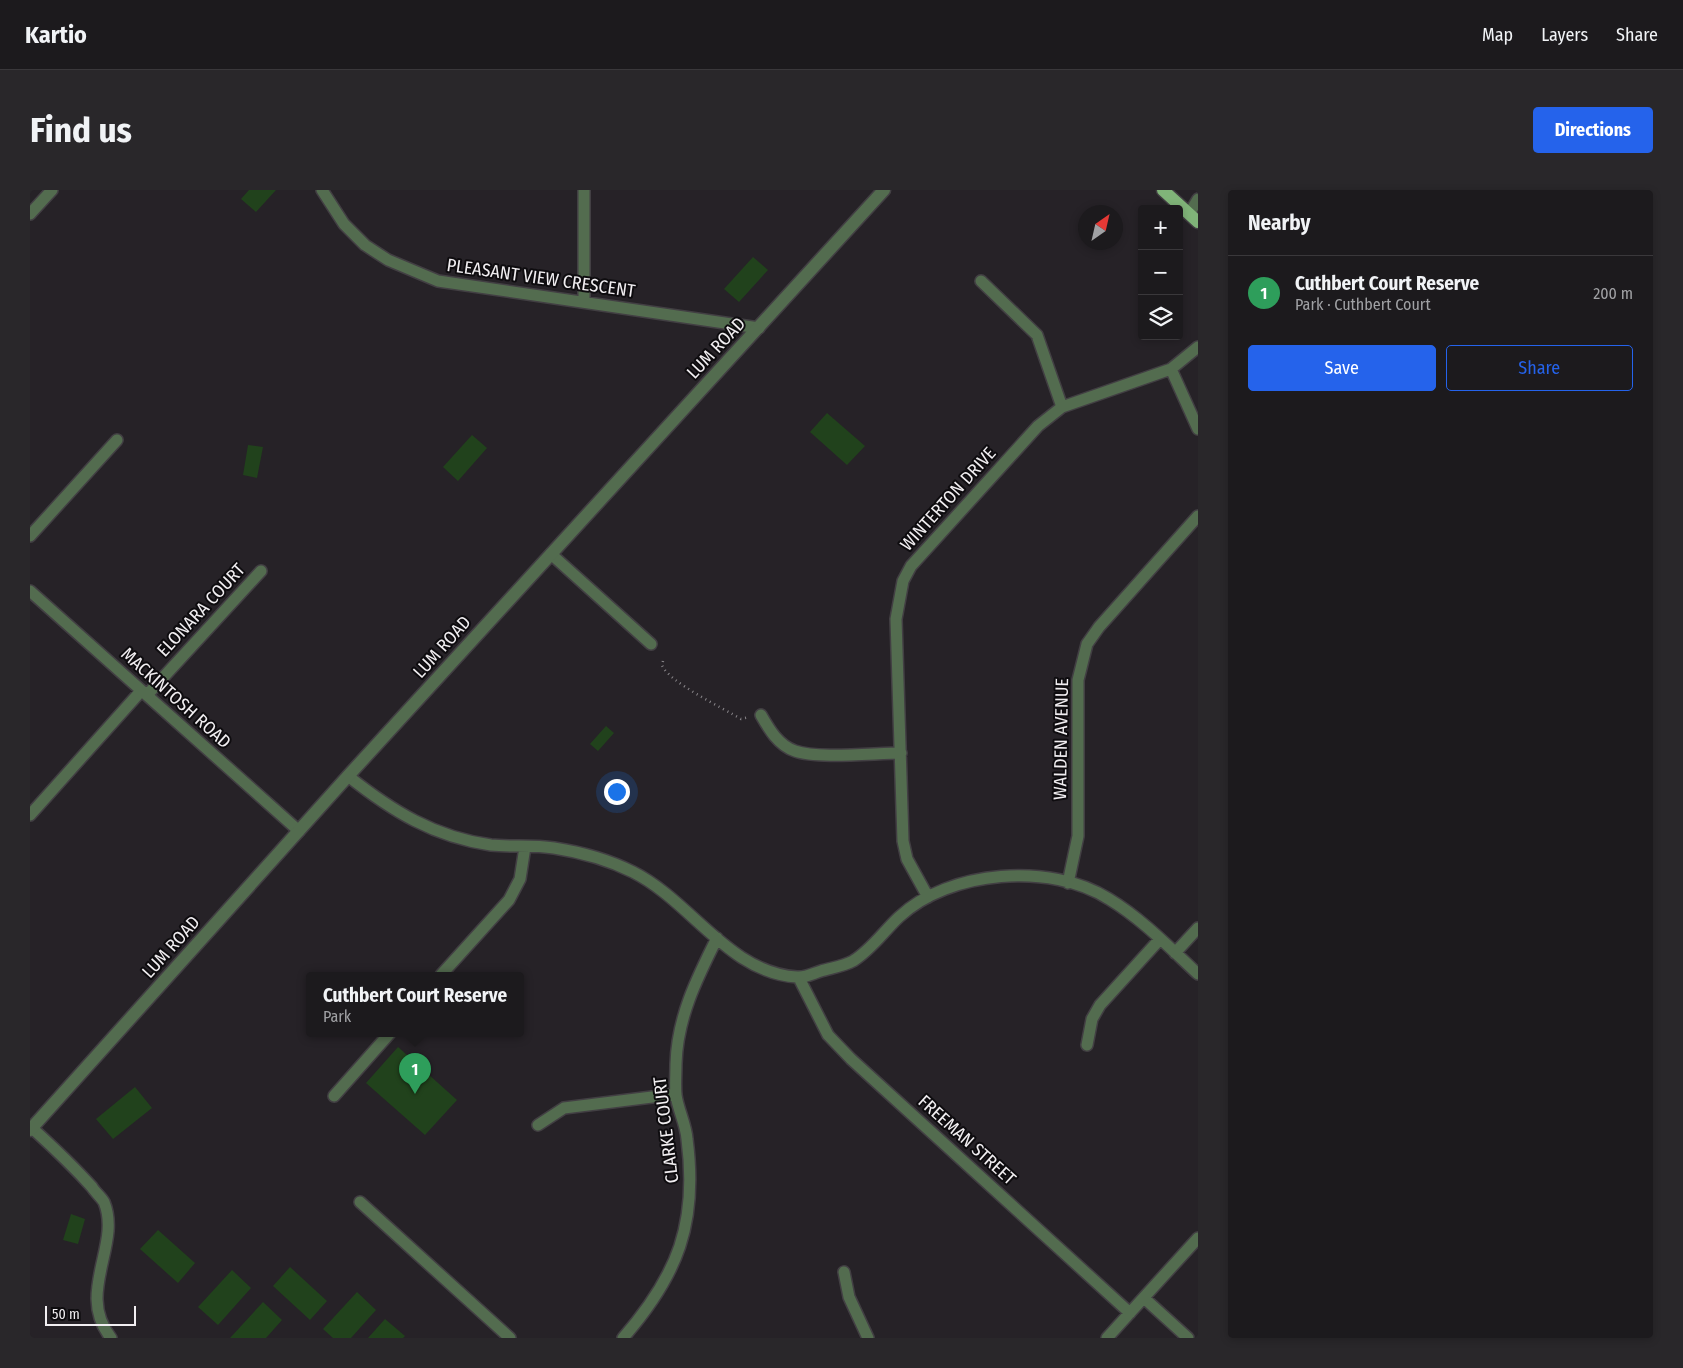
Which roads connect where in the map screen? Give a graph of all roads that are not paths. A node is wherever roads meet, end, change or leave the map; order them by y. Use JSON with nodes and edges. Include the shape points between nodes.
{"nodes":[{"id":1,"x":52,"y":190,"type":"edge"},
{"id":2,"x":322,"y":190,"type":"edge"},
{"id":3,"x":584,"y":190,"type":"edge"},
{"id":4,"x":884,"y":190,"type":"edge"},
{"id":5,"x":1163,"y":190,"type":"edge"},
{"id":6,"x":1198,"y":199,"type":"edge"},
{"id":7,"x":30,"y":214,"type":"edge"},
{"id":8,"x":1194,"y":218,"type":"edge"},
{"id":9,"x":981,"y":282,"type":"dead end"},
{"id":10,"x":584,"y":302,"type":"junction"},
{"id":11,"x":759,"y":328,"type":"junction"},
{"id":12,"x":1198,"y":347,"type":"edge"},
{"id":13,"x":1171,"y":369,"type":"junction"},
{"id":14,"x":1062,"y":406,"type":"junction"},
{"id":15,"x":1198,"y":429,"type":"edge"},
{"id":16,"x":117,"y":440,"type":"dead end"},
{"id":17,"x":1198,"y":516,"type":"edge"},
{"id":18,"x":30,"y":536,"type":"edge"},
{"id":19,"x":551,"y":554,"type":"junction"},
{"id":20,"x":261,"y":571,"type":"dead end"},
{"id":21,"x":30,"y":590,"type":"edge"},
{"id":22,"x":651,"y":644,"type":"dead end"},
{"id":23,"x":144,"y":693,"type":"junction"},
{"id":24,"x":761,"y":715,"type":"road end"},
{"id":25,"x":901,"y":753,"type":"junction"},
{"id":26,"x":348,"y":776,"type":"junction"},
{"id":27,"x":30,"y":815,"type":"edge"},
{"id":28,"x":299,"y":831,"type":"junction"},
{"id":29,"x":526,"y":846,"type":"junction"},
{"id":30,"x":1068,"y":883,"type":"junction"},
{"id":31,"x":928,"y":897,"type":"junction"},
{"id":32,"x":1198,"y":928,"type":"edge"},
{"id":33,"x":717,"y":938,"type":"junction"},
{"id":34,"x":1160,"y":939,"type":"junction"},
{"id":35,"x":1176,"y":953,"type":"junction"},
{"id":36,"x":444,"y":972,"type":"edge"},
{"id":37,"x":1198,"y":974,"type":"edge"},
{"id":38,"x":800,"y":978,"type":"junction"},
{"id":39,"x":386,"y":1037,"type":"edge"},
{"id":40,"x":1087,"y":1045,"type":"dead end"},
{"id":41,"x":676,"y":1094,"type":"junction"},
{"id":42,"x":334,"y":1096,"type":"dead end"},
{"id":43,"x":538,"y":1125,"type":"dead end"},
{"id":44,"x":31,"y":1129,"type":"edge"},
{"id":45,"x":360,"y":1202,"type":"dead end"},
{"id":46,"x":1198,"y":1238,"type":"edge"},
{"id":47,"x":844,"y":1272,"type":"dead end"},
{"id":48,"x":1144,"y":1298,"type":"junction"},
{"id":49,"x":1130,"y":1312,"type":"junction"},
{"id":50,"x":111,"y":1338,"type":"edge"},
{"id":51,"x":510,"y":1338,"type":"edge"},
{"id":52,"x":623,"y":1338,"type":"edge"},
{"id":53,"x":868,"y":1338,"type":"edge"},
{"id":54,"x":1107,"y":1338,"type":"edge"},
{"id":55,"x":1188,"y":1338,"type":"edge"}],
"edges":[{"from":1,"to":7,"type":"street"},
{"from":2,"to":10,"type":"street","name":"PLEASANT VIEW CRESCENT","via":[[357,239],[388,260],[438,281]]},
{"from":3,"to":10,"type":"street"},
{"from":4,"to":11,"type":"street","name":"LUM ROAD"},
{"from":5,"to":8,"type":"main road"},
{"from":6,"to":8,"type":"street"},
{"from":9,"to":14,"type":"street","via":[[1037,335]]},
{"from":10,"to":11,"type":"street","name":"PLEASANT VIEW CRESCENT"},
{"from":11,"to":19,"type":"street","name":"LUM ROAD"},
{"from":12,"to":13,"type":"street","name":"WINTERTON DRIVE"},
{"from":13,"to":14,"type":"street","name":"WINTERTON DRIVE"},
{"from":13,"to":15,"type":"street"},
{"from":14,"to":25,"type":"street","name":"WINTERTON DRIVE","via":[[1038,426],[921,553],[903,581],[896,619]]},
{"from":16,"to":18,"type":"street"},
{"from":17,"to":30,"type":"street","name":"WALDEN AVENUE","via":[[1086,644],[1078,680],[1078,836]]},
{"from":19,"to":22,"type":"street"},
{"from":19,"to":26,"type":"street","name":"LUM ROAD"},
{"from":20,"to":23,"type":"street","name":"ELONARA COURT"},
{"from":21,"to":23,"type":"street","name":"MACKINTOSH ROAD"},
{"from":23,"to":27,"type":"street","name":"ELONARA COURT"},
{"from":23,"to":28,"type":"street","name":"MACKINTOSH ROAD"},
{"from":24,"to":25,"type":"street","via":[[773,735],[794,751],[809,754]]},
{"from":25,"to":31,"type":"street","name":"WINTERTON DRIVE","via":[[902,841],[907,859]]},
{"from":26,"to":28,"type":"street","name":"LUM ROAD"},
{"from":26,"to":29,"type":"street","via":[[410,820],[456,838],[491,845]]},
{"from":28,"to":44,"type":"street","name":"LUM ROAD"},
{"from":29,"to":33,"type":"street","via":[[592,856],[632,871],[664,890]]},
{"from":29,"to":36,"type":"street","via":[[520,879],[509,900]]},
{"from":30,"to":31,"type":"street","via":[[1004,875],[964,883]]},
{"from":30,"to":34,"type":"street","via":[[1107,897],[1138,918]]},
{"from":31,"to":38,"type":"street","via":[[900,916],[852,961]]},
{"from":32,"to":35,"type":"street"},
{"from":33,"to":38,"type":"street","via":[[744,961]]},
{"from":33,"to":41,"type":"street","name":"CLARKE COURT","via":[[692,987],[680,1030]]},
{"from":34,"to":35,"type":"street"},
{"from":34,"to":40,"type":"street","via":[[1100,1005],[1092,1019]]},
{"from":35,"to":37,"type":"street"},
{"from":38,"to":49,"type":"street","name":"FREEMAN STREET","via":[[828,1035],[851,1059]]},
{"from":39,"to":42,"type":"street"},
{"from":41,"to":43,"type":"street","via":[[564,1108]]},
{"from":41,"to":52,"type":"street","name":"CLARKE COURT","via":[[687,1136],[691,1177],[684,1237],[667,1278],[647,1311]]},
{"from":44,"to":50,"type":"street","via":[[76,1169],[103,1201],[109,1224],[99,1270],[97,1303]]},
{"from":45,"to":51,"type":"street"},
{"from":46,"to":48,"type":"street"},
{"from":47,"to":53,"type":"street","via":[[849,1297]]},
{"from":48,"to":49,"type":"street"},
{"from":48,"to":55,"type":"street"},
{"from":49,"to":54,"type":"street"}]}
